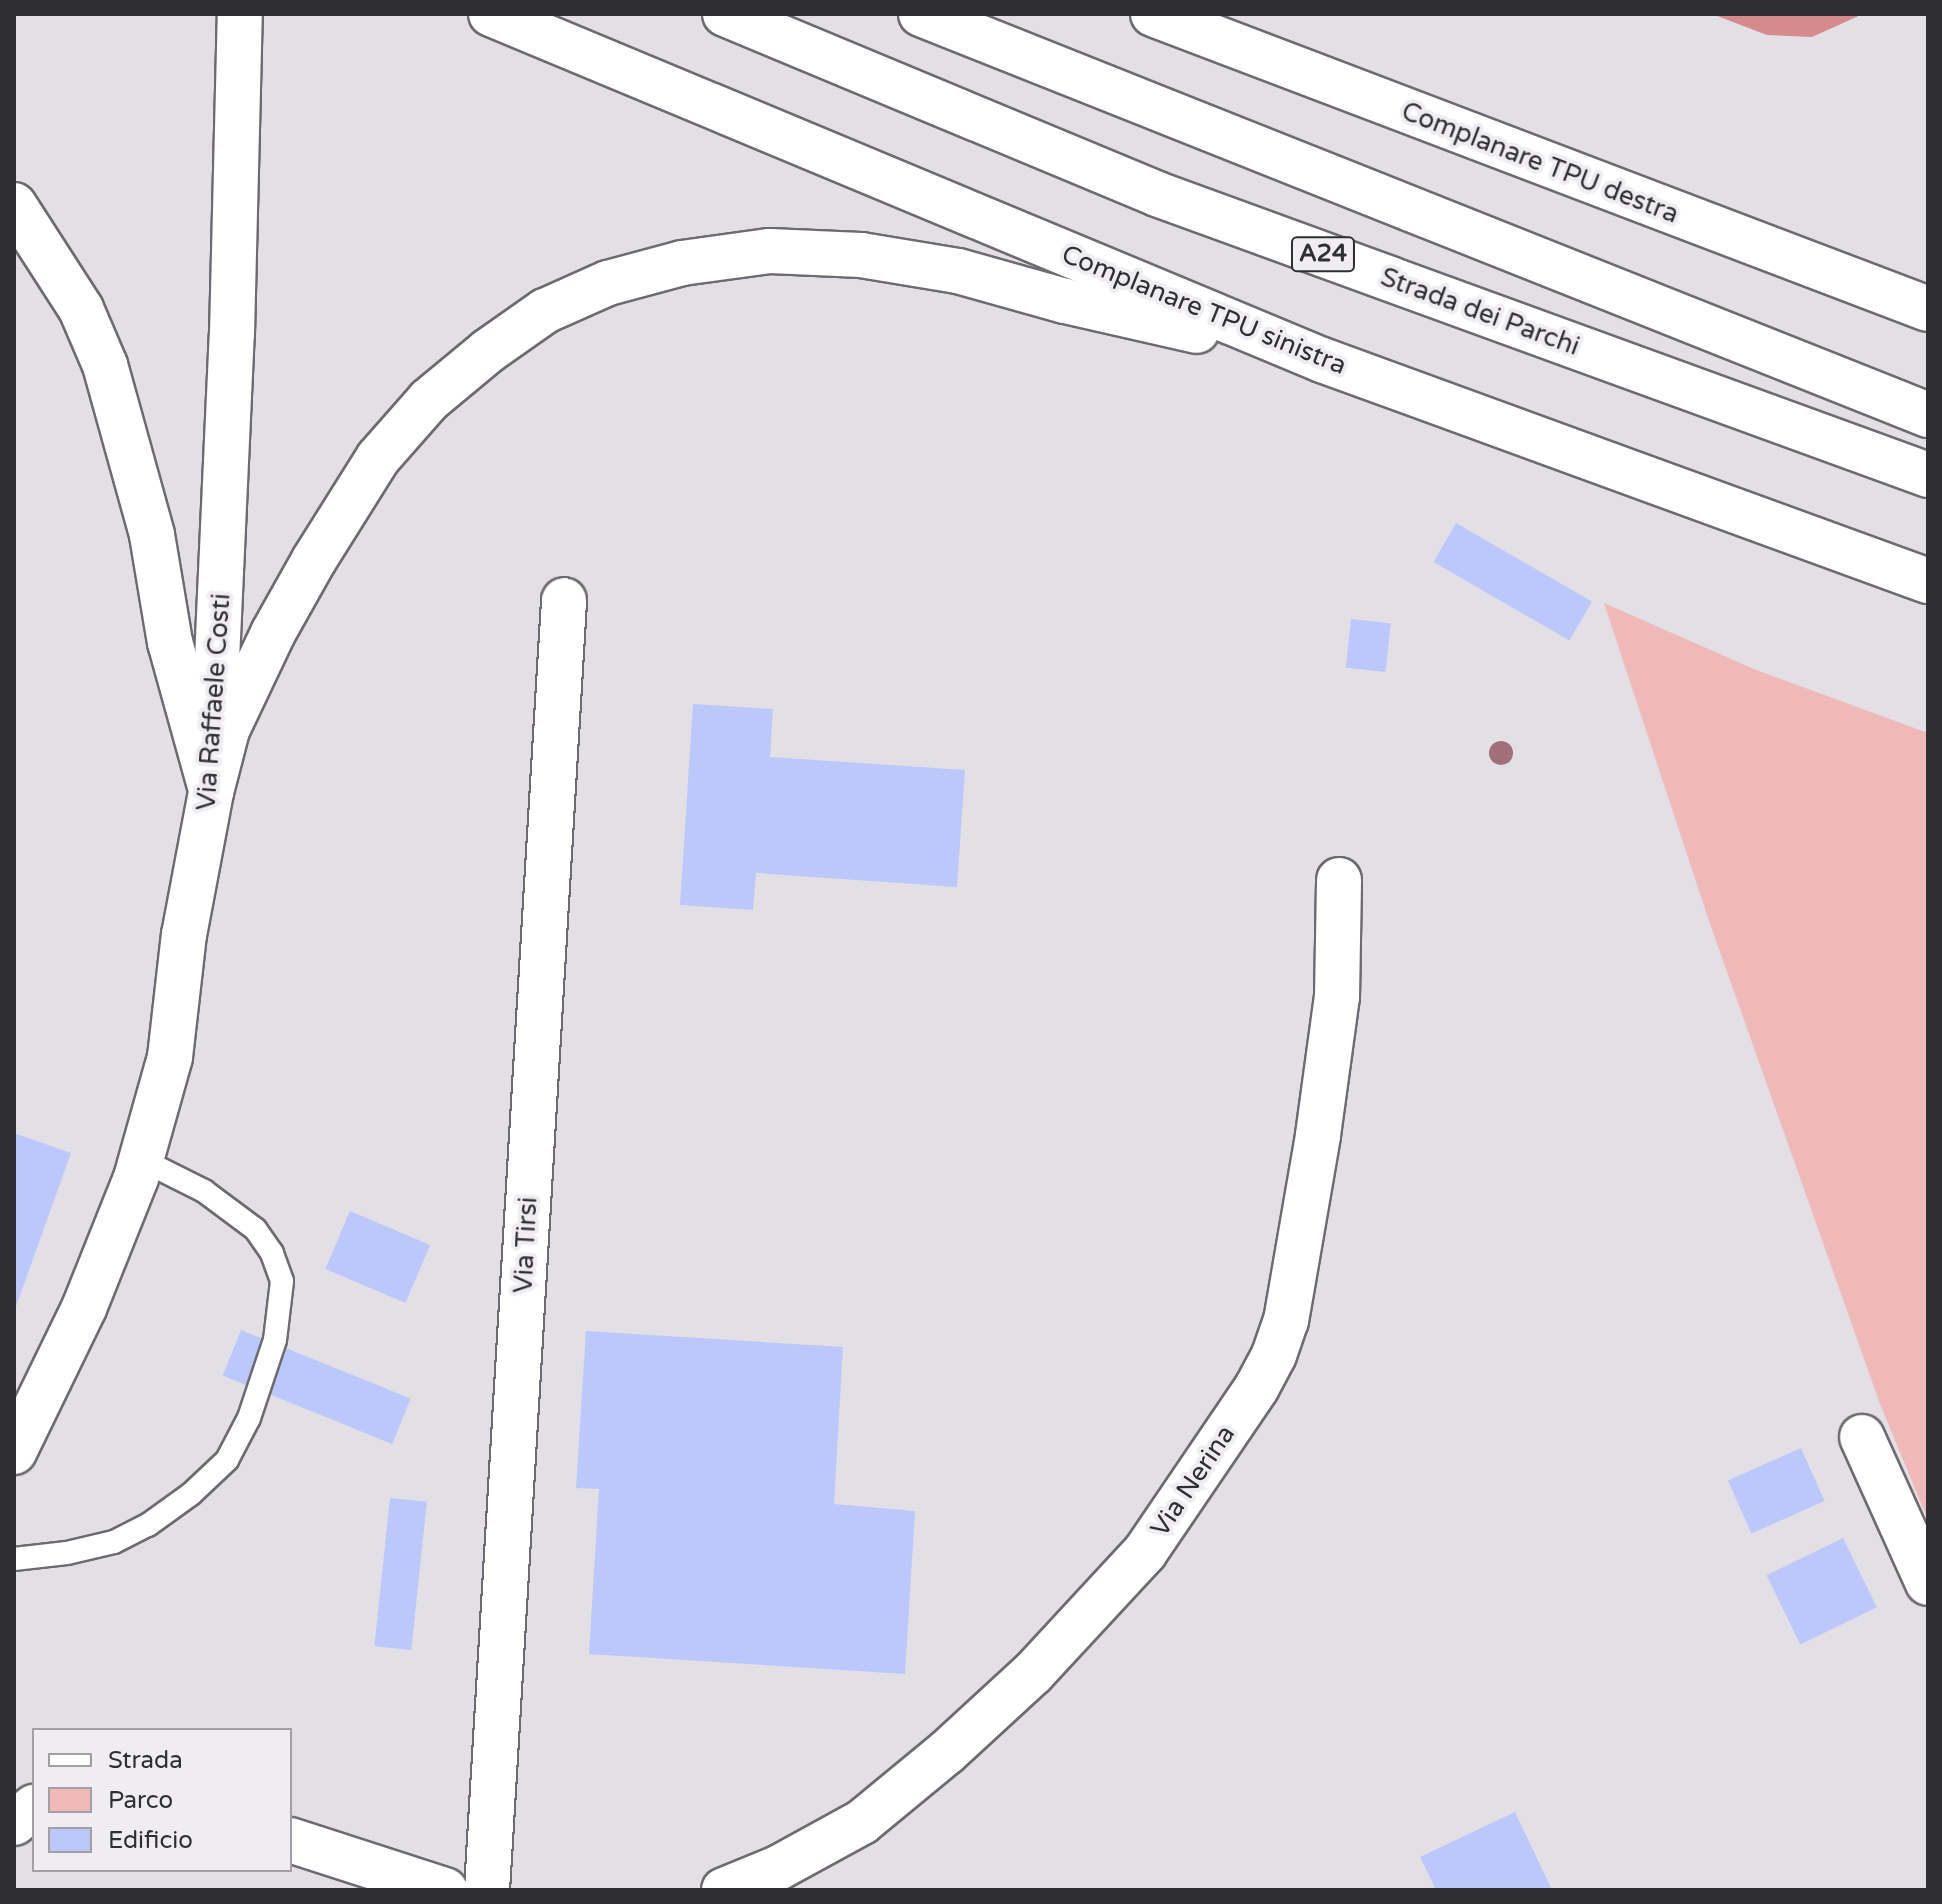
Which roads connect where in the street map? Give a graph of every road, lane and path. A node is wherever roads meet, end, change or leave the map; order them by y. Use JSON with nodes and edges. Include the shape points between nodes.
{"nodes":[{"id":1,"x":240,"y":14,"type":"edge"},
{"id":2,"x":491,"y":14,"type":"edge"},
{"id":3,"x":725,"y":14,"type":"edge"},
{"id":4,"x":921,"y":14,"type":"edge"},
{"id":5,"x":1153,"y":14,"type":"edge"},
{"id":6,"x":14,"y":205,"type":"edge"},
{"id":7,"x":1928,"y":309,"type":"edge"},
{"id":8,"x":1322,"y":360,"type":"junction"},
{"id":9,"x":1928,"y":415,"type":"edge"},
{"id":10,"x":1928,"y":475,"type":"edge"},
{"id":11,"x":1928,"y":581,"type":"edge"},
{"id":12,"x":564,"y":600,"type":"dead end"},
{"id":13,"x":211,"y":792,"type":"junction"},
{"id":14,"x":1339,"y":880,"type":"dead end"},
{"id":15,"x":142,"y":1160,"type":"junction"},
{"id":16,"x":1862,"y":1437,"type":"dead end"},
{"id":17,"x":14,"y":1452,"type":"edge"},
{"id":18,"x":14,"y":1559,"type":"edge"},
{"id":19,"x":1928,"y":1583,"type":"edge"},
{"id":20,"x":32,"y":1809,"type":"edge"},
{"id":21,"x":14,"y":1823,"type":"edge"},
{"id":22,"x":292,"y":1841,"type":"edge"},
{"id":23,"x":445,"y":1890,"type":"edge"},
{"id":24,"x":487,"y":1890,"type":"edge"},
{"id":25,"x":724,"y":1890,"type":"edge"}],
"edges":[{"from":1,"to":13,"type":"main road","name":"Via Raffaele Costi"},
{"from":2,"to":8,"type":"main road","name":"Complanare TPU sinistra"},
{"from":3,"to":10,"type":"main road","name":"Strada dei Parchi","number":"A24","via":[[1157,194]]},
{"from":4,"to":9,"type":"main road"},
{"from":5,"to":7,"type":"main road","name":"Complanare TPU destra"},
{"from":6,"to":13,"type":"main road","via":[[81,309],[105,365],[152,535],[170,642]]},
{"from":8,"to":11,"type":"main road","name":"Complanare TPU sinistra"},
{"from":8,"to":13,"type":"main road","via":[[958,271],[861,255],[770,251],[682,263],[608,283],[545,311],[488,351],[429,400],[378,458],[273,633],[227,730]]},
{"from":12,"to":24,"type":"main road","name":"Via Tirsi"},
{"from":13,"to":15,"type":"main road","name":"Via Raffaele Costi","via":[[184,935],[170,1057]]},
{"from":14,"to":25,"type":"main road","name":"Via Nerina","via":[[1337,997],[1318,1135],[1286,1321],[1257,1387],[1145,1552],[1033,1673],[862,1822],[778,1868]]},
{"from":15,"to":17,"type":"main road","name":"Via Raffaele Costi","via":[[84,1308]]},
{"from":15,"to":18,"type":"lane","via":[[204,1191],[255,1229],[272,1253],[282,1281],[275,1340],[227,1460],[191,1494],[114,1542]]},
{"from":16,"to":19,"type":"main road"},
{"from":20,"to":21,"type":"main road"},
{"from":22,"to":23,"type":"main road"}]}
